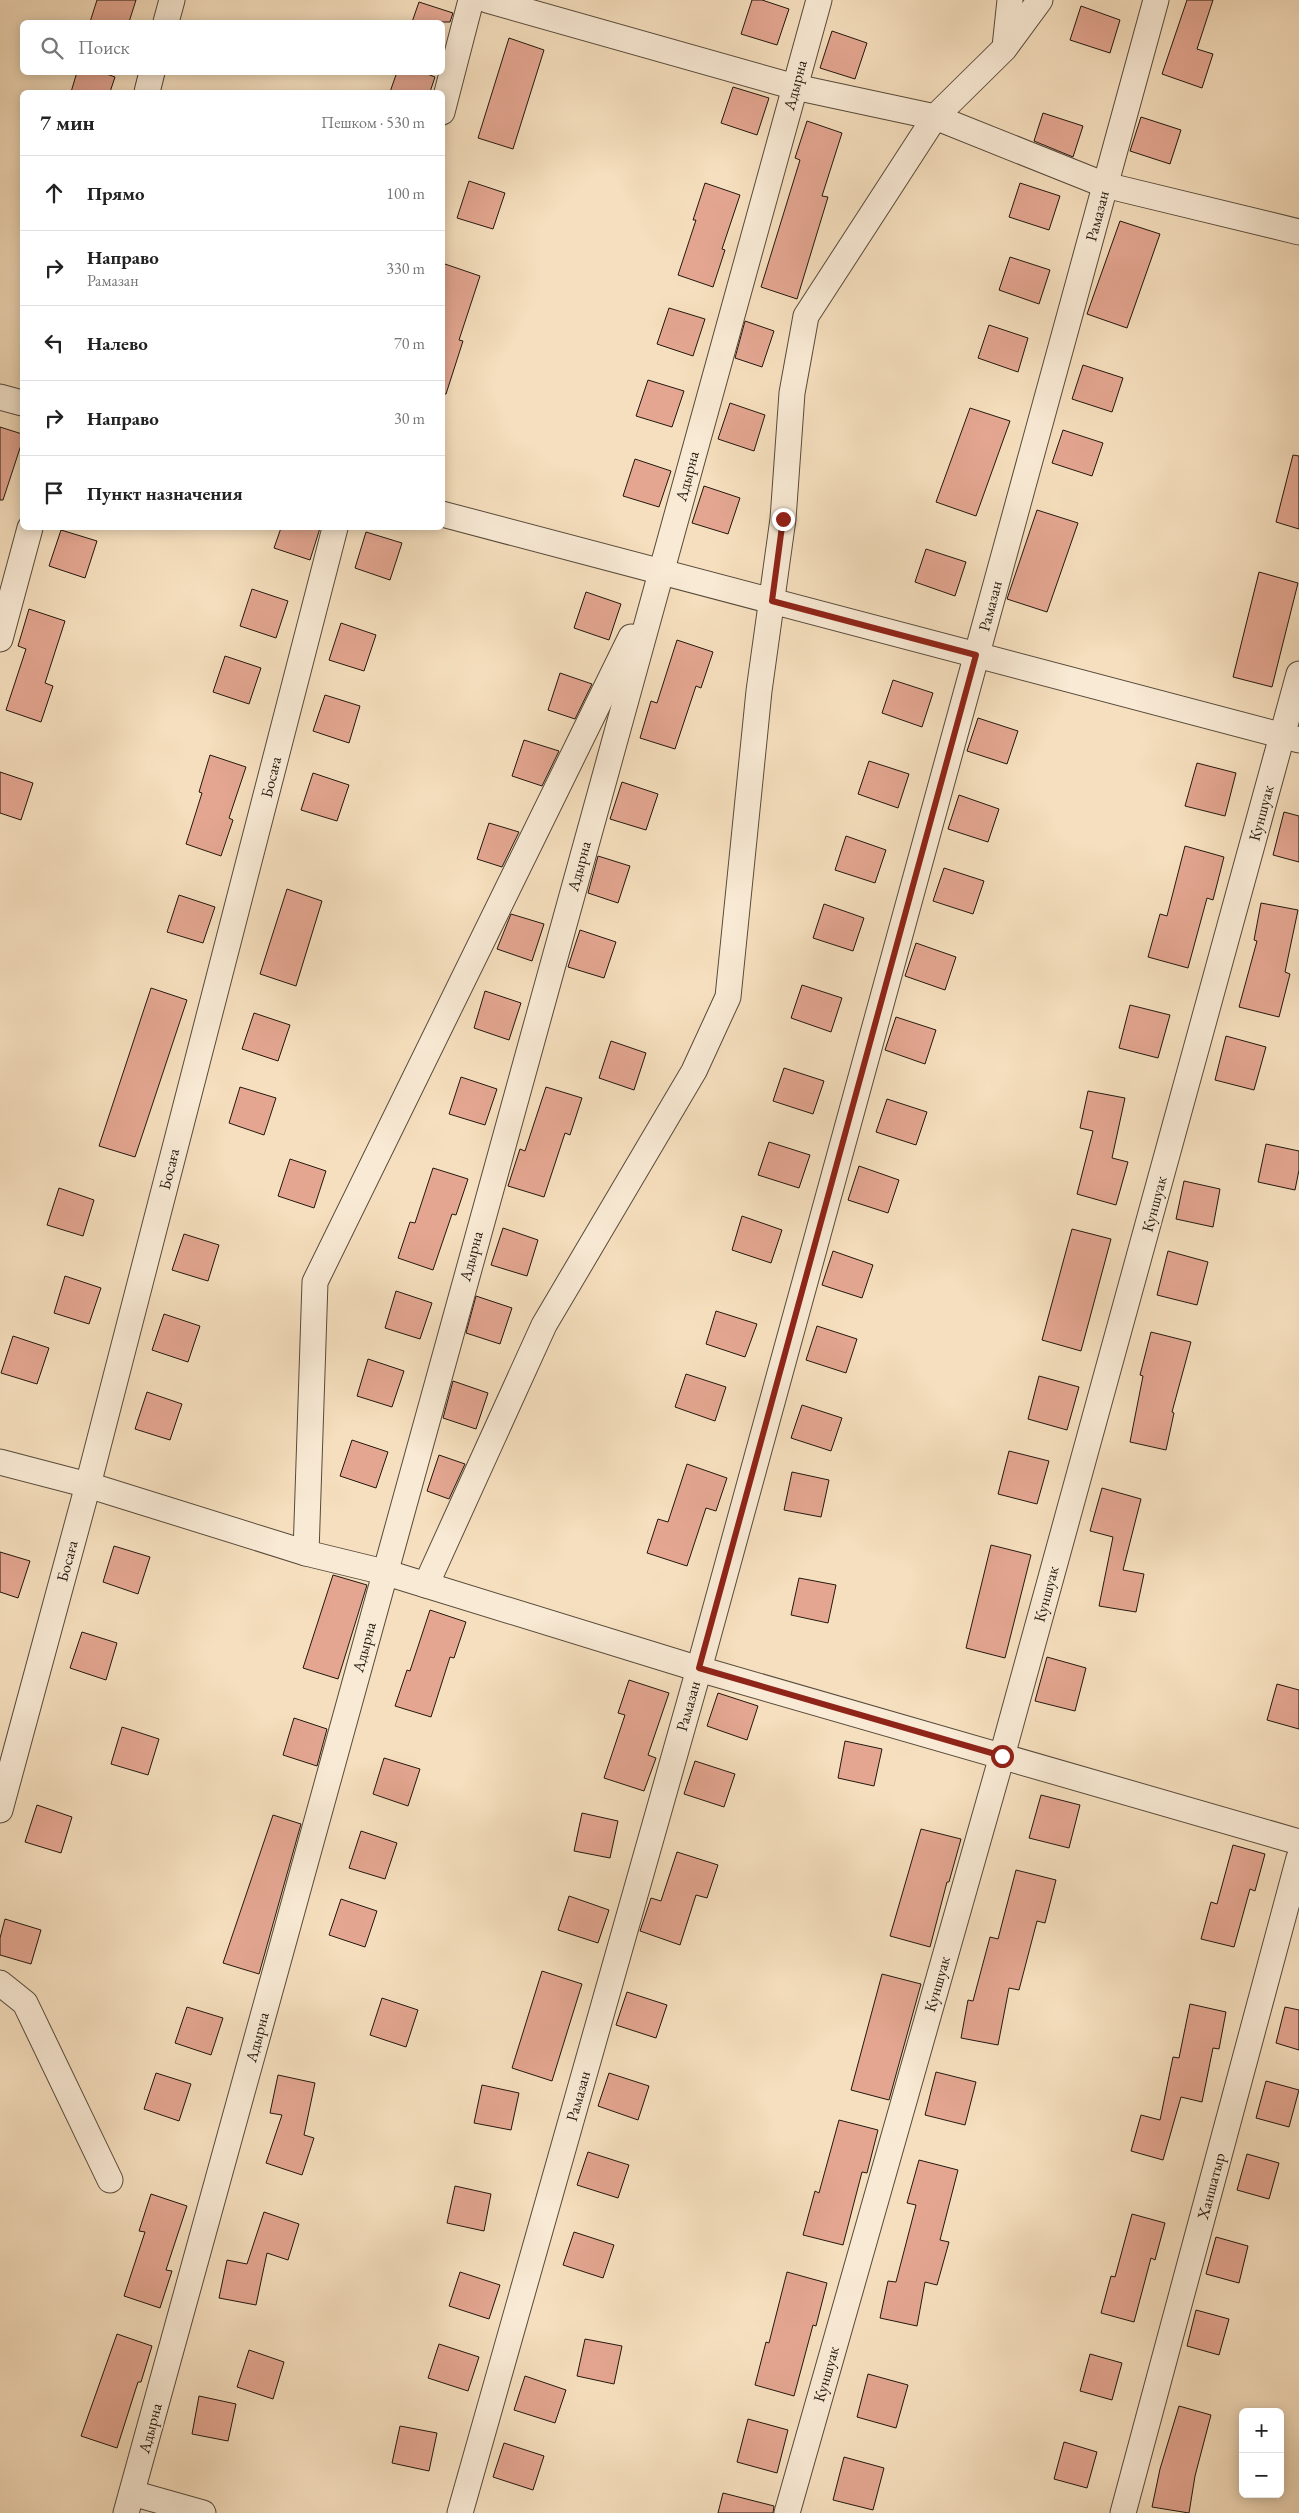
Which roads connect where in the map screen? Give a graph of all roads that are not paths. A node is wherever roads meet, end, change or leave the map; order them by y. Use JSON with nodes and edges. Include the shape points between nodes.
{"nodes":[{"id":1,"x":172,"y":0,"type":"edge"},
{"id":2,"x":471,"y":0,"type":"edge"},
{"id":3,"x":487,"y":0,"type":"edge"},
{"id":4,"x":819,"y":0,"type":"edge"},
{"id":5,"x":1010,"y":0,"type":"edge"},
{"id":6,"x":1040,"y":0,"type":"edge"},
{"id":7,"x":1156,"y":0,"type":"edge"},
{"id":8,"x":167,"y":20,"type":"edge"},
{"id":9,"x":1004,"y":49,"type":"junction"},
{"id":10,"x":151,"y":75,"type":"edge"},
{"id":11,"x":795,"y":86,"type":"junction"},
{"id":12,"x":148,"y":90,"type":"edge"},
{"id":13,"x":445,"y":100,"type":"edge"},
{"id":14,"x":935,"y":117,"type":"junction"},
{"id":15,"x":1105,"y":185,"type":"junction"},
{"id":16,"x":1299,"y":232,"type":"edge"},
{"id":17,"x":0,"y":397,"type":"edge"},
{"id":18,"x":20,"y":402,"type":"edge"},
{"id":19,"x":445,"y":515,"type":"edge"},
{"id":20,"x":29,"y":530,"type":"edge"},
{"id":21,"x":334,"y":530,"type":"edge"},
{"id":22,"x":660,"y":576,"type":"junction"},
{"id":23,"x":772,"y":601,"type":"junction"},
{"id":24,"x":0,"y":639,"type":"edge"},
{"id":25,"x":976,"y":655,"type":"junction"},
{"id":26,"x":1299,"y":674,"type":"edge"},
{"id":27,"x":1291,"y":738,"type":"edge"},
{"id":28,"x":0,"y":1462,"type":"edge"},
{"id":29,"x":88,"y":1485,"type":"junction"},
{"id":30,"x":306,"y":1553,"type":"junction"},
{"id":31,"x":384,"y":1572,"type":"junction"},
{"id":32,"x":426,"y":1585,"type":"junction"},
{"id":33,"x":699,"y":1668,"type":"junction"},
{"id":34,"x":1002,"y":1756,"type":"junction"},
{"id":35,"x":0,"y":1810,"type":"edge"},
{"id":36,"x":1299,"y":1842,"type":"edge"},
{"id":37,"x":1299,"y":1858,"type":"edge"},
{"id":38,"x":0,"y":1983,"type":"edge"},
{"id":39,"x":110,"y":2180,"type":"dead end"},
{"id":40,"x":129,"y":2503,"type":"edge"},
{"id":41,"x":203,"y":2513,"type":"edge"},
{"id":42,"x":460,"y":2513,"type":"edge"},
{"id":43,"x":787,"y":2513,"type":"edge"},
{"id":44,"x":1123,"y":2513,"type":"edge"}],
"edges":[{"from":1,"to":8,"type":"street"},
{"from":2,"to":13,"type":"street"},
{"from":3,"to":11,"type":"street"},
{"from":4,"to":11,"type":"street","name":"Адырна"},
{"from":5,"to":9,"type":"street"},
{"from":6,"to":9,"type":"street"},
{"from":7,"to":15,"type":"street","name":"Рамазан"},
{"from":9,"to":14,"type":"street"},
{"from":10,"to":12,"type":"street"},
{"from":11,"to":14,"type":"street"},
{"from":11,"to":22,"type":"street","name":"Адырна"},
{"from":14,"to":15,"type":"street"},
{"from":14,"to":23,"type":"street","via":[[806,316],[792,393],[783,519]]},
{"from":15,"to":16,"type":"street"},
{"from":15,"to":25,"type":"street","name":"Рамазан"},
{"from":17,"to":18,"type":"street"},
{"from":19,"to":22,"type":"street"},
{"from":20,"to":24,"type":"street"},
{"from":21,"to":29,"type":"street","name":"Босаға"},
{"from":22,"to":23,"type":"street"},
{"from":22,"to":30,"type":"street","via":[[314,1282]]},
{"from":22,"to":31,"type":"street","name":"Адырна"},
{"from":23,"to":25,"type":"street"},
{"from":23,"to":32,"type":"street","via":[[759,691],[728,997],[694,1071],[544,1324]]},
{"from":25,"to":27,"type":"street"},
{"from":25,"to":33,"type":"street","name":"Рамазан"},
{"from":26,"to":27,"type":"street","name":"Куншуак"},
{"from":27,"to":34,"type":"street","name":"Куншуак"},
{"from":28,"to":29,"type":"street"},
{"from":29,"to":30,"type":"street"},
{"from":29,"to":35,"type":"street","name":"Босаға"},
{"from":30,"to":31,"type":"street"},
{"from":31,"to":32,"type":"street"},
{"from":31,"to":40,"type":"street","name":"Адырна"},
{"from":32,"to":33,"type":"street"},
{"from":33,"to":34,"type":"street"},
{"from":33,"to":42,"type":"street","name":"Рамазан"},
{"from":34,"to":36,"type":"street"},
{"from":34,"to":43,"type":"street","name":"Куншуак"},
{"from":37,"to":44,"type":"street","name":"Ханшатыр"},
{"from":38,"to":39,"type":"street","via":[[25,2003]]},
{"from":40,"to":41,"type":"street"}]}
